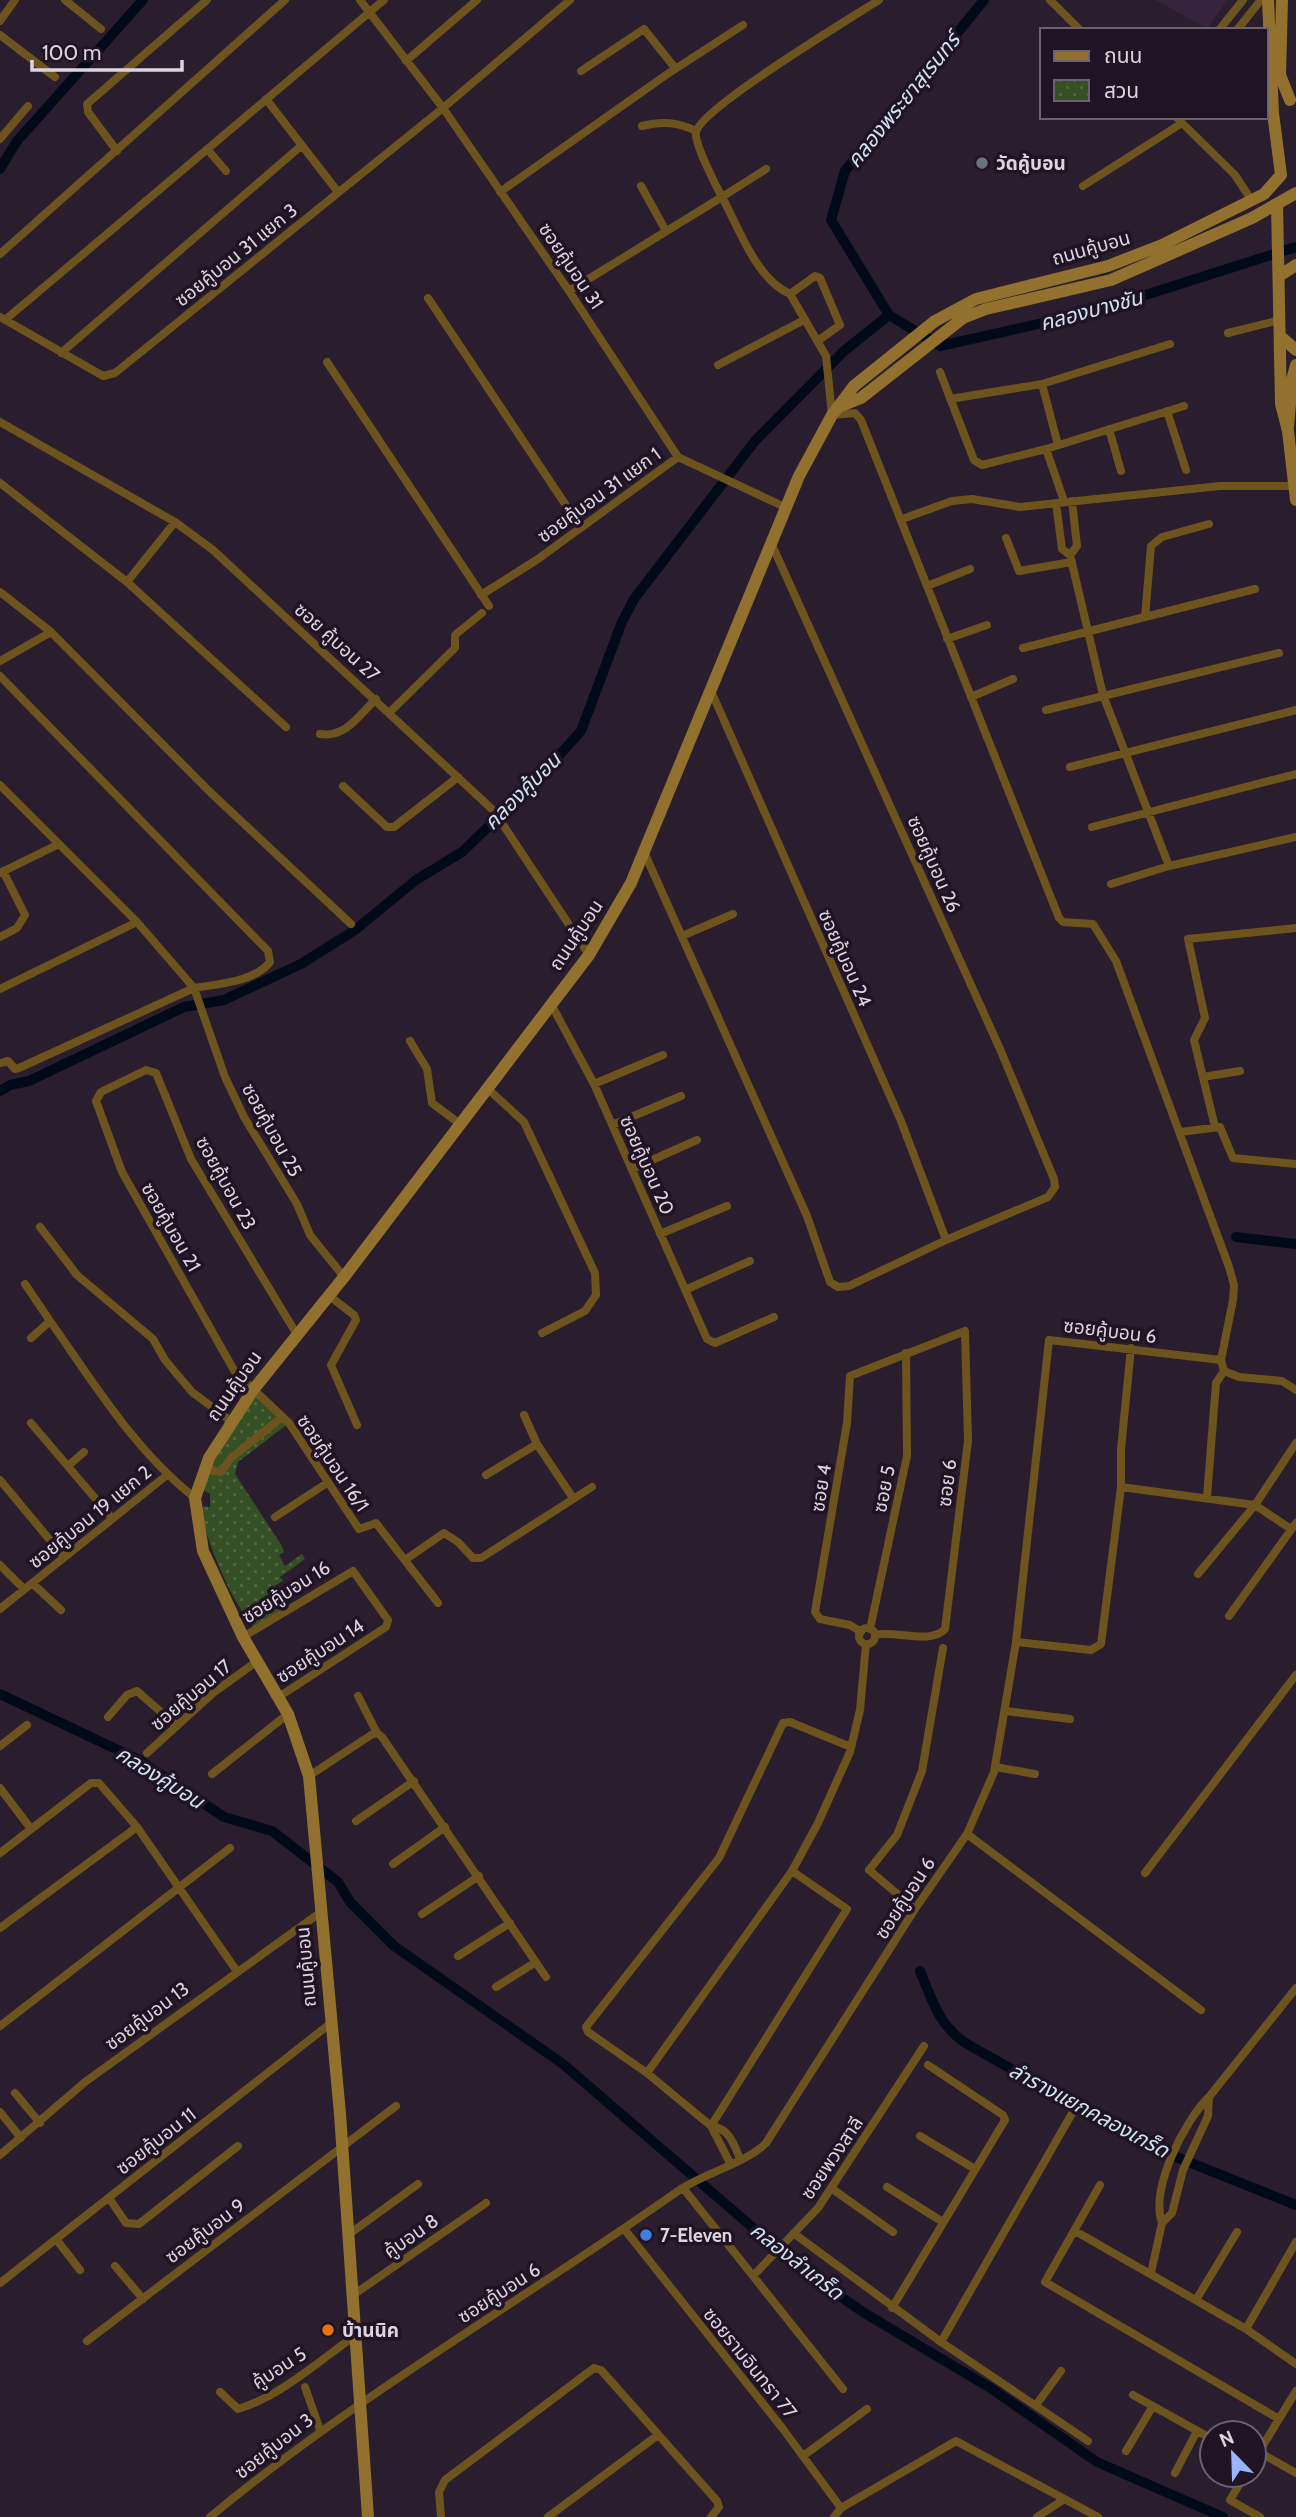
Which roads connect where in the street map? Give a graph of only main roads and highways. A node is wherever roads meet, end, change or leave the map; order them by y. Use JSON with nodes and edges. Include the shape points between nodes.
{"nodes":[{"id":1,"x":1268,"y":0,"type":"edge"},
{"id":2,"x":1282,"y":0,"type":"edge"},
{"id":3,"x":1293,"y":99,"type":"edge"},
{"id":4,"x":1273,"y":113,"type":"junction"},
{"id":5,"x":1281,"y":175,"type":"junction"},
{"id":6,"x":1295,"y":193,"type":"edge"},
{"id":7,"x":1278,"y":211,"type":"junction"},
{"id":8,"x":1296,"y":265,"type":"edge"},
{"id":9,"x":1279,"y":276,"type":"junction"},
{"id":10,"x":941,"y":325,"type":"junction"},
{"id":11,"x":1281,"y":337,"type":"junction"},
{"id":12,"x":1296,"y":350,"type":"edge"},
{"id":13,"x":1296,"y":365,"type":"edge"},
{"id":14,"x":1288,"y":430,"type":"junction"},
{"id":15,"x":1296,"y":500,"type":"edge"},
{"id":16,"x":368,"y":2517,"type":"edge"}],
"edges":[{"from":1,"to":2,"type":"main road"},
{"from":1,"to":4,"type":"main road"},
{"from":2,"to":3,"type":"main road","via":[[1280,75]]},
{"from":3,"to":4,"type":"main road"},
{"from":4,"to":5,"type":"main road"},
{"from":5,"to":6,"type":"main road"},
{"from":5,"to":10,"type":"main road","name":"ถนนคู้บอน","via":[[1273,187],[1252,201],[1131,258],[976,299]]},
{"from":6,"to":7,"type":"main road","name":"ถนนคู้บอน"},
{"from":7,"to":9,"type":"main road"},
{"from":7,"to":10,"type":"main road","name":"ถนนคู้บอน","via":[[1111,280],[986,309]]},
{"from":8,"to":9,"type":"main road"},
{"from":9,"to":11,"type":"main road"},
{"from":10,"to":16,"type":"main road","name":"ถนนคู้บอน","via":[[854,386],[836,411],[799,477],[615,914],[488,1089],[253,1390],[205,1469],[195,1498],[203,1551],[256,1662],[288,1714],[309,1776],[354,2295]]},
{"from":11,"to":12,"type":"main road"},
{"from":11,"to":14,"type":"main road","via":[[1281,404]]},
{"from":13,"to":14,"type":"main road"},
{"from":14,"to":15,"type":"main road"}]}
